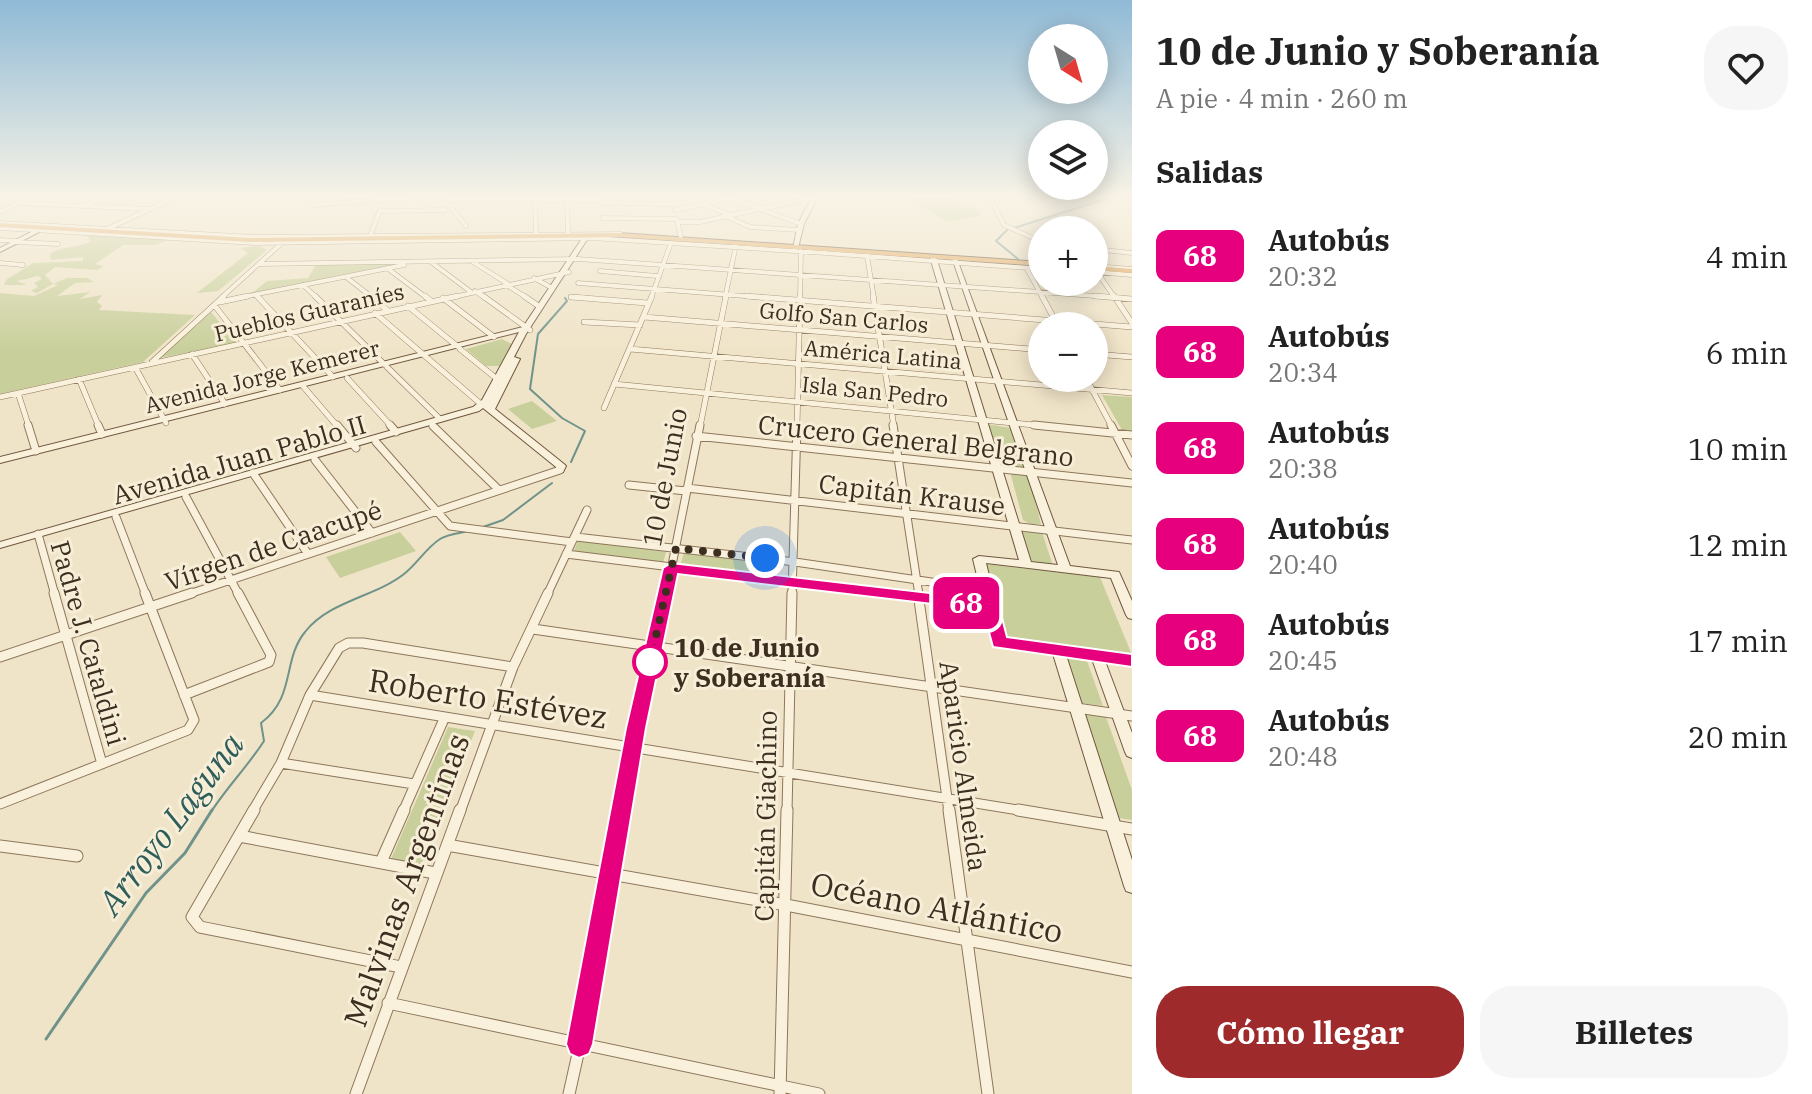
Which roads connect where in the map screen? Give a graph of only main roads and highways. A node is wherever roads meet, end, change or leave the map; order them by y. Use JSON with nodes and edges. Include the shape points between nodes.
{"nodes":[{"id":1,"x":581,"y":249,"type":"edge"},
{"id":2,"x":787,"y":249,"type":"edge"},
{"id":3,"x":797,"y":249,"type":"edge"},
{"id":4,"x":820,"y":251,"type":"junction"},
{"id":5,"x":933,"y":258,"type":"junction"},
{"id":6,"x":954,"y":260,"type":"junction"},
{"id":7,"x":998,"y":260,"type":"road end"},
{"id":8,"x":1012,"y":262,"type":"junction"},
{"id":9,"x":980,"y":264,"type":"road end"},
{"id":10,"x":1028,"y":264,"type":"edge"},
{"id":11,"x":1028,"y":265,"type":"edge"},
{"id":12,"x":1028,"y":266,"type":"edge"},
{"id":13,"x":566,"y":271,"type":"junction"},
{"id":14,"x":1108,"y":271,"type":"edge"},
{"id":15,"x":1132,"y":272,"type":"edge"},
{"id":16,"x":528,"y":330,"type":"junction"},
{"id":17,"x":458,"y":347,"type":"junction"},
{"id":18,"x":386,"y":366,"type":"junction"},
{"id":19,"x":303,"y":386,"type":"junction"},
{"id":20,"x":485,"y":408,"type":"junction"},
{"id":21,"x":165,"y":421,"type":"junction"},
{"id":22,"x":437,"y":422,"type":"junction"},
{"id":23,"x":354,"y":446,"type":"junction"},
{"id":24,"x":0,"y":462,"type":"edge"},
{"id":25,"x":560,"y":470,"type":"road end"},
{"id":26,"x":254,"y":475,"type":"junction"},
{"id":27,"x":38,"y":537,"type":"junction"},
{"id":28,"x":0,"y":548,"type":"edge"},
{"id":29,"x":1026,"y":564,"type":"junction"},
{"id":30,"x":1065,"y":569,"type":"junction"},
{"id":31,"x":1131,"y":611,"type":"edge"},
{"id":32,"x":1058,"y":650,"type":"junction"},
{"id":33,"x":1097,"y":656,"type":"junction"},
{"id":34,"x":1132,"y":660,"type":"edge"},
{"id":35,"x":1125,"y":715,"type":"edge"},
{"id":36,"x":1132,"y":752,"type":"edge"},
{"id":37,"x":1132,"y":886,"type":"edge"}],
"edges":[{"from":1,"to":13,"type":"main road"},
{"from":2,"to":4,"type":"highway"},
{"from":3,"to":4,"type":"highway"},
{"from":4,"to":5,"type":"highway"},
{"from":5,"to":6,"type":"highway"},
{"from":5,"to":29,"type":"main road"},
{"from":6,"to":8,"type":"highway"},
{"from":6,"to":11,"type":"highway"},
{"from":6,"to":30,"type":"main road"},
{"from":7,"to":8,"type":"highway"},
{"from":8,"to":10,"type":"highway"},
{"from":9,"to":12,"type":"highway"},
{"from":13,"to":16,"type":"main road"},
{"from":13,"to":16,"type":"main road"},
{"from":14,"to":15,"type":"highway"},
{"from":16,"to":17,"type":"main road","name":"Avenida Jorge Kemerer"},
{"from":16,"to":17,"type":"main road","name":"Avenida Jorge Kemerer"},
{"from":16,"to":20,"type":"main road"},
{"from":16,"to":20,"type":"main road"},
{"from":17,"to":18,"type":"main road","name":"Avenida Jorge Kemerer"},
{"from":18,"to":19,"type":"main road","name":"Avenida Jorge Kemerer"},
{"from":18,"to":19,"type":"main road","name":"Avenida Jorge Kemerer"},
{"from":19,"to":21,"type":"main road","name":"Avenida Jorge Kemerer"},
{"from":19,"to":21,"type":"main road","name":"Avenida Jorge Kemerer"},
{"from":20,"to":22,"type":"main road","name":"Avenida Juan Pablo II"},
{"from":20,"to":25,"type":"main road"},
{"from":21,"to":24,"type":"main road","name":"Avenida Jorge Kemerer"},
{"from":21,"to":24,"type":"main road","name":"Avenida Jorge Kemerer"},
{"from":22,"to":23,"type":"main road","name":"Avenida Juan Pablo II"},
{"from":22,"to":23,"type":"main road","name":"Avenida Juan Pablo II"},
{"from":23,"to":26,"type":"main road","name":"Avenida Juan Pablo II"},
{"from":23,"to":26,"type":"main road","name":"Avenida Juan Pablo II"},
{"from":26,"to":27,"type":"main road","name":"Avenida Juan Pablo II"},
{"from":26,"to":27,"type":"main road","name":"Avenida Juan Pablo II"},
{"from":27,"to":28,"type":"main road","name":"Avenida Juan Pablo II"},
{"from":29,"to":30,"type":"main road"},
{"from":29,"to":32,"type":"main road","via":[[979,559],[999,642]]},
{"from":30,"to":31,"type":"main road","via":[[1115,575]]},
{"from":32,"to":33,"type":"main road"},
{"from":32,"to":37,"type":"main road"},
{"from":33,"to":34,"type":"main road"},
{"from":33,"to":35,"type":"main road"},
{"from":35,"to":36,"type":"main road"}]}
